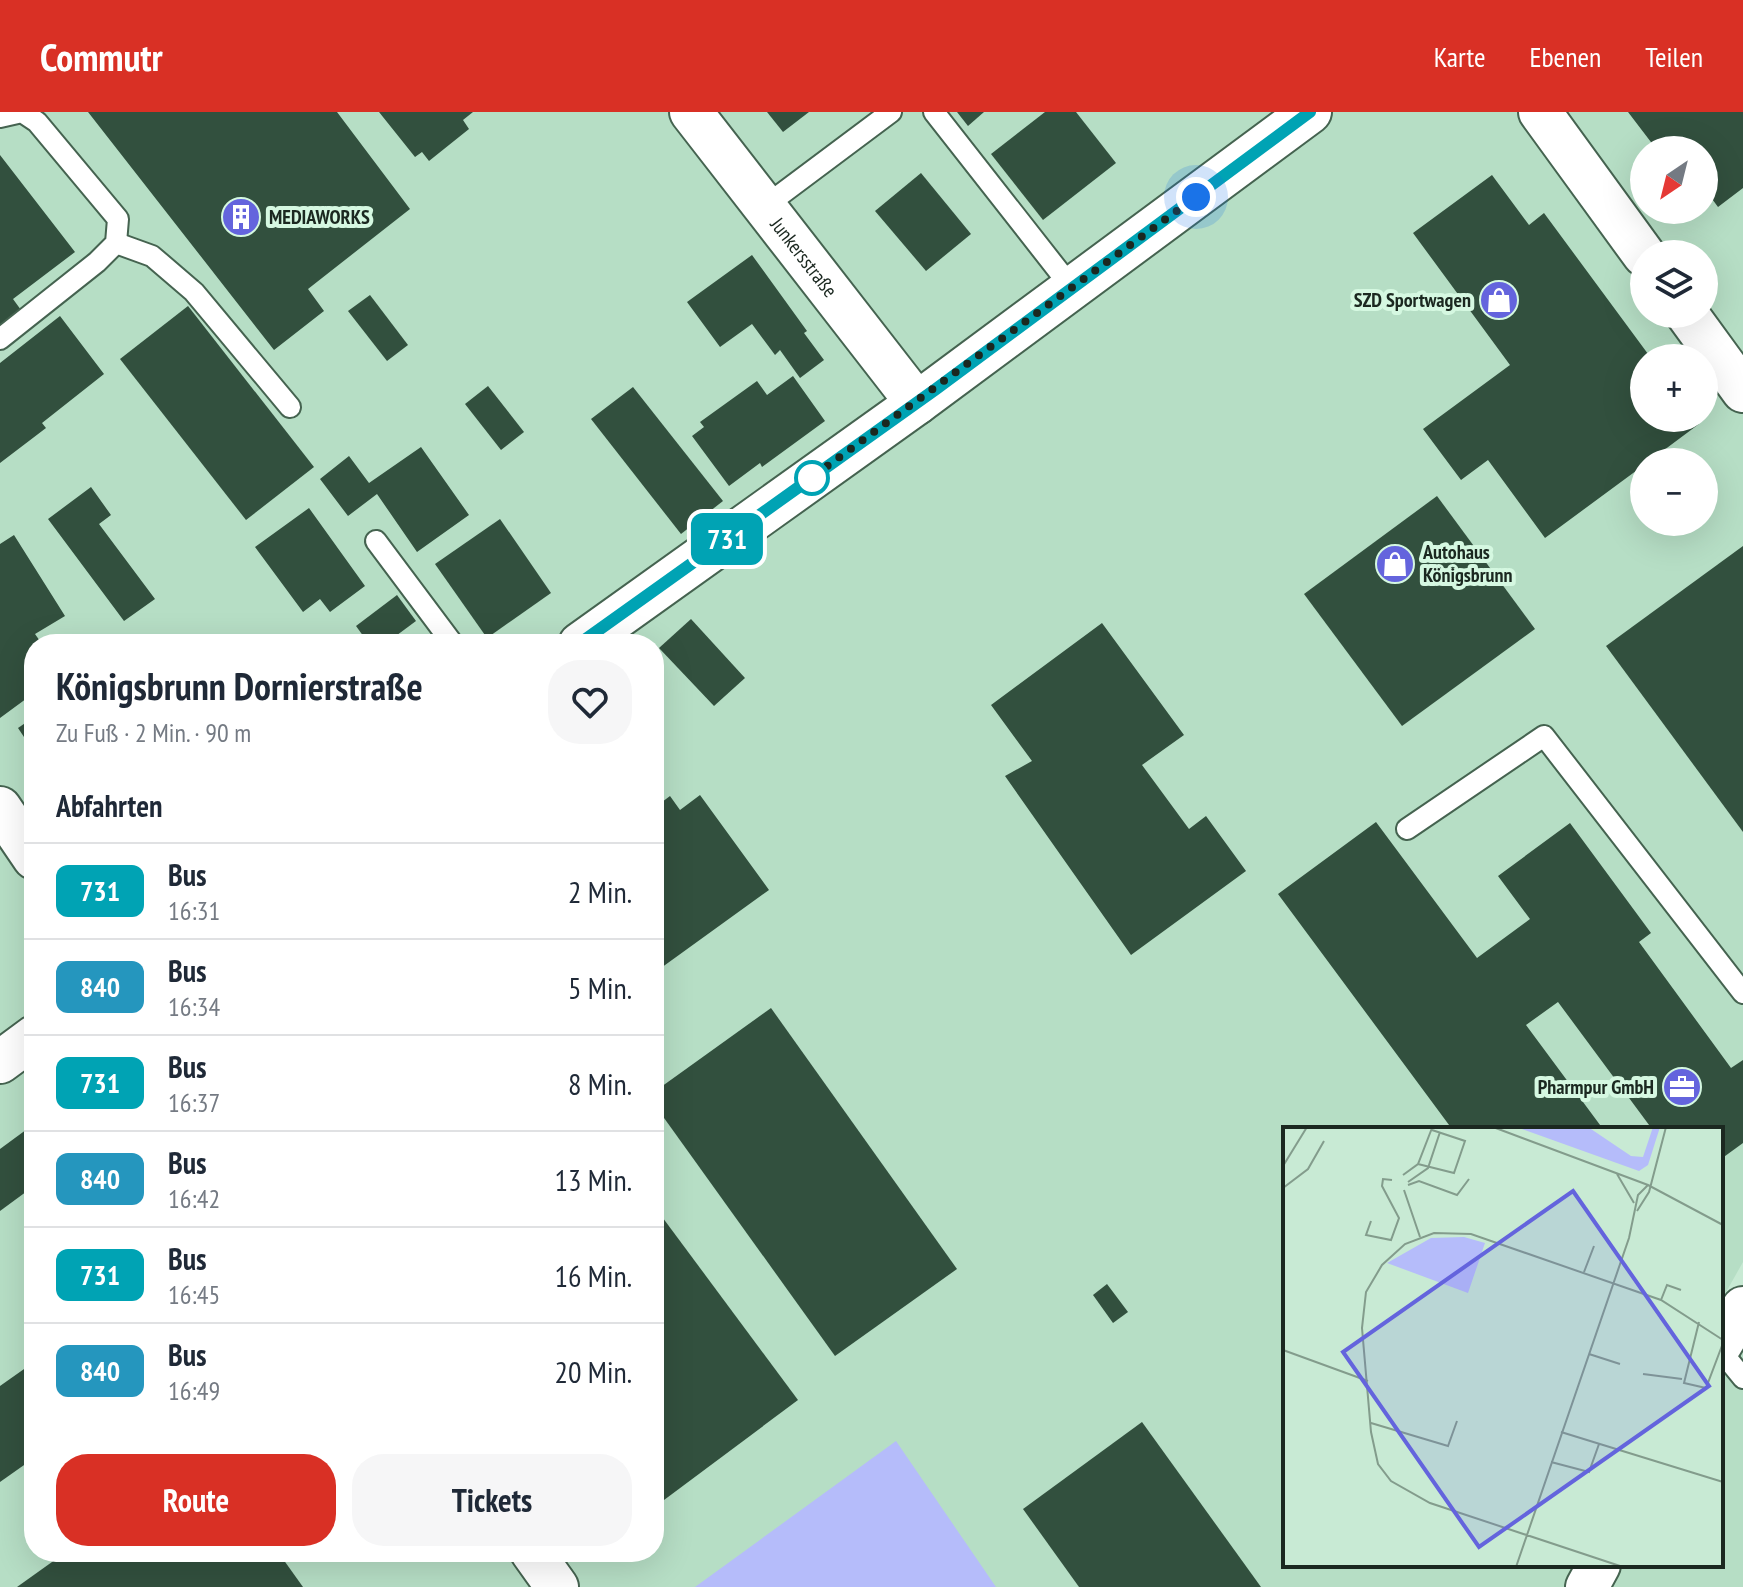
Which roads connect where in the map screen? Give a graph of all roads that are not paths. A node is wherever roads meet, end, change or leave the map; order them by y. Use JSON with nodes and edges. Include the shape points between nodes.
{"nodes":[{"id":1,"x":691,"y":112,"type":"edge"},
{"id":2,"x":891,"y":112,"type":"edge"},
{"id":3,"x":934,"y":112,"type":"edge"},
{"id":4,"x":1310,"y":112,"type":"edge"},
{"id":5,"x":1540,"y":112,"type":"edge"},
{"id":6,"x":0,"y":117,"type":"edge"},
{"id":7,"x":764,"y":207,"type":"junction"},
{"id":8,"x":1633,"y":240,"type":"edge"},
{"id":9,"x":116,"y":243,"type":"junction"},
{"id":10,"x":1072,"y":288,"type":"junction"},
{"id":11,"x":1697,"y":328,"type":"edge"},
{"id":12,"x":0,"y":339,"type":"edge"},
{"id":13,"x":1743,"y":391,"type":"edge"},
{"id":14,"x":917,"y":403,"type":"junction"},
{"id":15,"x":290,"y":407,"type":"dead end"},
{"id":16,"x":376,"y":541,"type":"dead end"},
{"id":17,"x":446,"y":634,"type":"edge"},
{"id":18,"x":594,"y":634,"type":"edge"},
{"id":19,"x":0,"y":808,"type":"edge"},
{"id":20,"x":1407,"y":829,"type":"dead end"},
{"id":21,"x":24,"y":843,"type":"edge"},
{"id":22,"x":1743,"y":993,"type":"edge"},
{"id":23,"x":24,"y":1044,"type":"edge"},
{"id":24,"x":0,"y":1062,"type":"edge"},
{"id":25,"x":1743,"y":1308,"type":"edge"},
{"id":26,"x":1723,"y":1341,"type":"edge"},
{"id":27,"x":1723,"y":1353,"type":"edge"},
{"id":28,"x":1743,"y":1378,"type":"edge"},
{"id":29,"x":539,"y":1562,"type":"edge"},
{"id":30,"x":1598,"y":1567,"type":"edge"},
{"id":31,"x":557,"y":1587,"type":"edge"},
{"id":32,"x":1587,"y":1587,"type":"edge"}],
"edges":[{"from":1,"to":7,"type":"street","name":"Junkersstraße"},
{"from":2,"to":7,"type":"lane"},
{"from":3,"to":10,"type":"lane"},
{"from":4,"to":10,"type":"street"},
{"from":5,"to":8,"type":"street"},
{"from":6,"to":9,"type":"lane","via":[[22,112],[37,122],[118,219]]},
{"from":7,"to":14,"type":"street","name":"Junkersstraße"},
{"from":9,"to":12,"type":"lane"},
{"from":9,"to":15,"type":"lane","via":[[152,256],[194,292]]},
{"from":10,"to":14,"type":"street"},
{"from":11,"to":13,"type":"street"},
{"from":14,"to":18,"type":"street"},
{"from":16,"to":17,"type":"lane"},
{"from":19,"to":21,"type":"street"},
{"from":20,"to":22,"type":"lane","via":[[1544,736]]},
{"from":23,"to":24,"type":"street"},
{"from":25,"to":26,"type":"street"},
{"from":27,"to":28,"type":"lane"},
{"from":29,"to":31,"type":"street"},
{"from":30,"to":32,"type":"street"}]}
